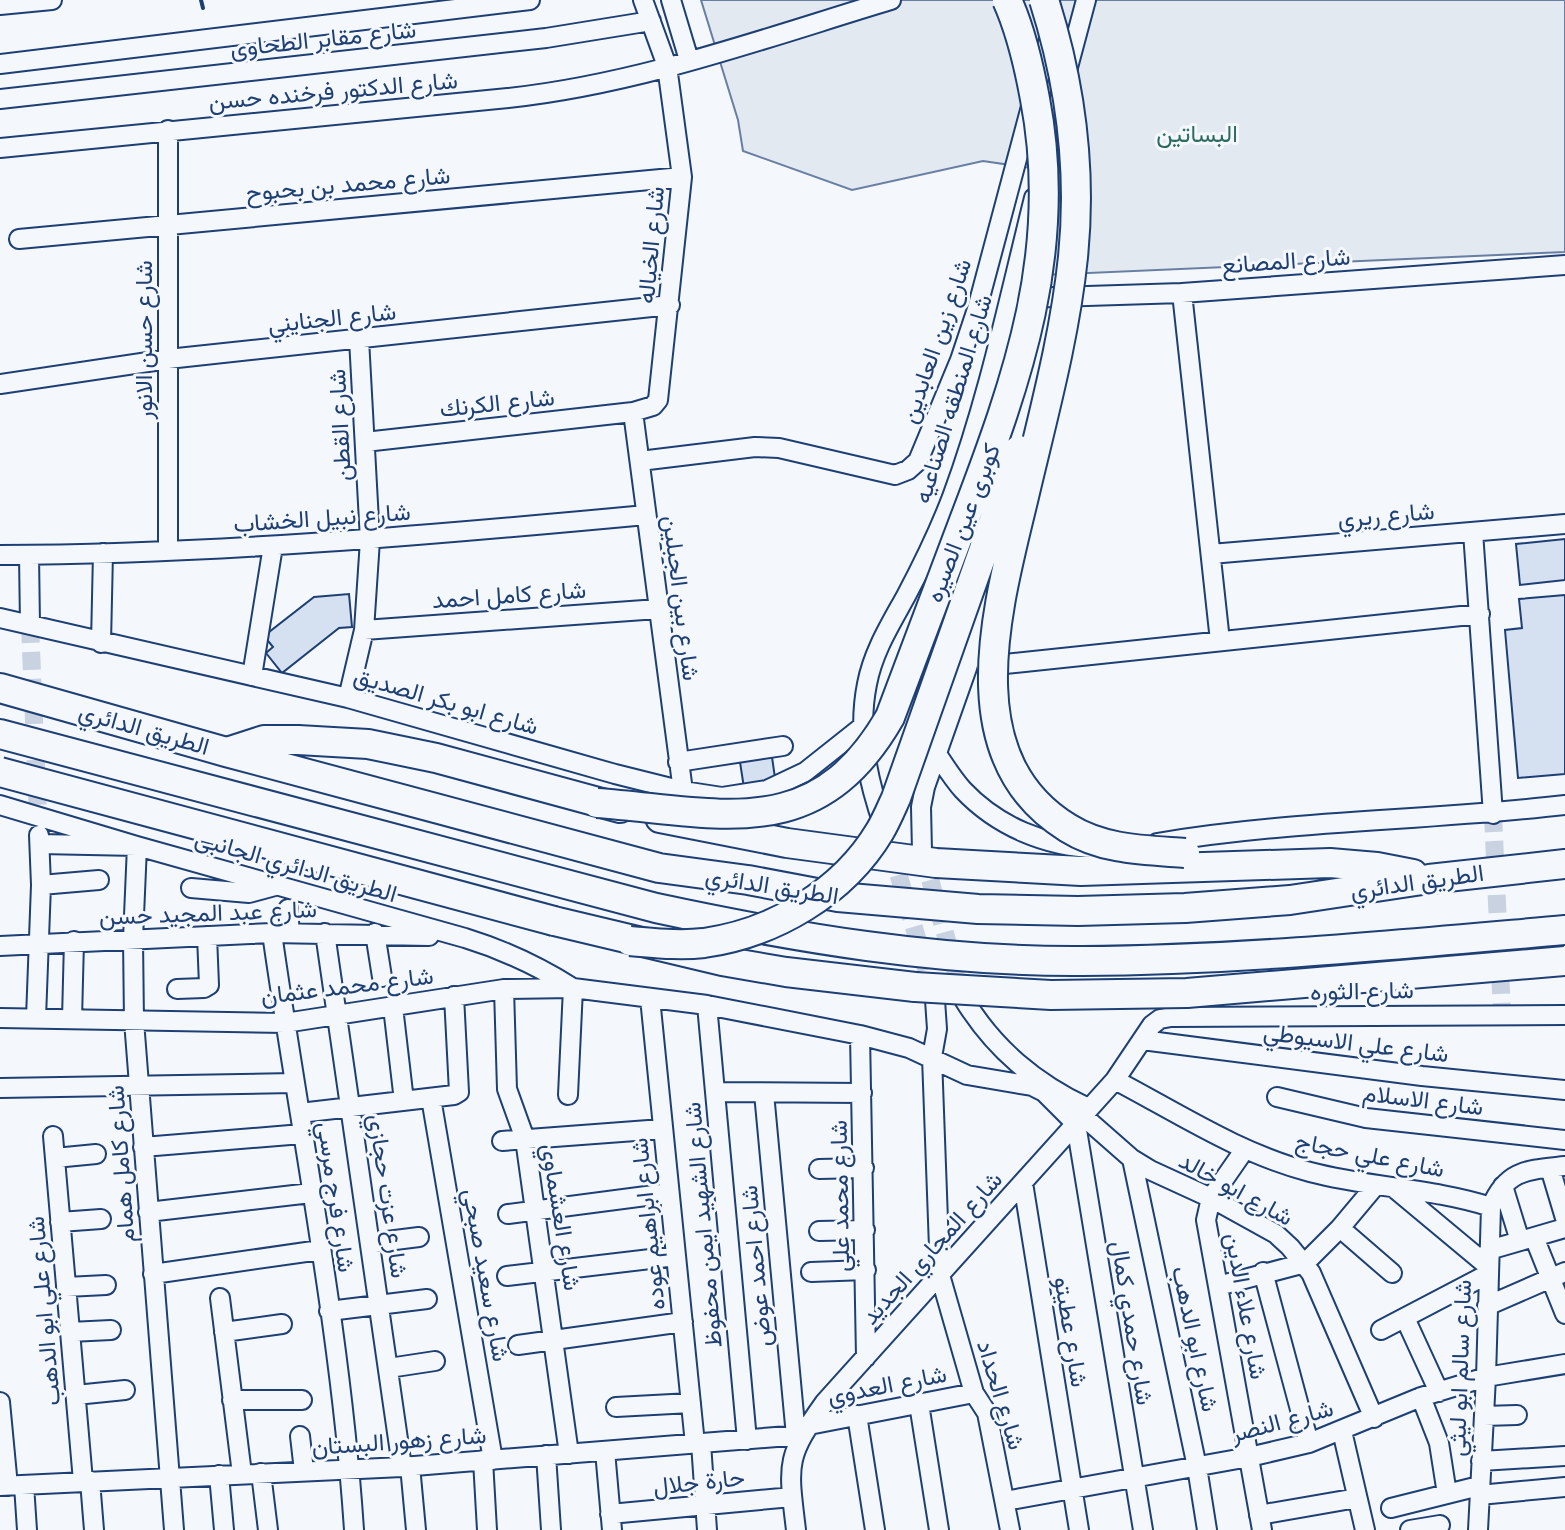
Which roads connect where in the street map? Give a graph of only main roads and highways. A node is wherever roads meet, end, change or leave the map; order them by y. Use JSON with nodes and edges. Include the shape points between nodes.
{"nodes":[{"id":1,"x":1007,"y":0,"type":"edge"},
{"id":2,"x":1044,"y":0,"type":"edge"},
{"id":3,"x":1059,"y":345,"type":"junction"},
{"id":4,"x":0,"y":688,"type":"edge"},
{"id":5,"x":0,"y":734,"type":"edge"},
{"id":6,"x":226,"y":752,"type":"junction"},
{"id":7,"x":0,"y":772,"type":"edge"},
{"id":8,"x":597,"y":803,"type":"junction"},
{"id":9,"x":1307,"y":863,"type":"junction"},
{"id":10,"x":1565,"y":864,"type":"edge"},
{"id":11,"x":1429,"y":879,"type":"junction"},
{"id":12,"x":1565,"y":930,"type":"edge"},
{"id":13,"x":630,"y":941,"type":"junction"},
{"id":14,"x":1565,"y":961,"type":"edge"}],
"edges":[{"from":1,"to":8,"type":"highway","name":"كوبرى عين الصيره","bridge":true,"via":[[1033,85],[1043,155],[1045,212],[1036,296],[1004,417],[890,717],[875,744],[831,787],[775,812],[728,815]]},
{"from":2,"to":3,"type":"highway","name":"كوبرى عين الصيره","bridge":true,"via":[[1067,81],[1075,171],[1073,258]]},
{"from":3,"to":9,"type":"highway","name":"كوبرى عين الصيره","bridge":true,"via":[[993,640],[993,695],[1004,750],[1019,781],[1041,808],[1068,829],[1100,843]]},
{"from":3,"to":13,"type":"highway","bridge":true,"via":[[880,831],[833,886],[772,924],[702,943]]},
{"from":4,"to":6,"type":"highway","name":"الطريق الدائري"},
{"from":5,"to":12,"type":"highway","name":"الطريق الدائري","via":[[656,908],[850,945],[1080,961]]},
{"from":6,"to":8,"type":"highway","via":[[264,740],[368,744]]},
{"from":6,"to":11,"type":"highway","name":"الطريق الدائري","via":[[659,868],[838,897],[978,909],[1185,908],[1290,900]]},
{"from":7,"to":13,"type":"highway","bridge":true},
{"from":8,"to":9,"type":"highway","via":[[744,835],[936,863],[1081,871]]},
{"from":9,"to":11,"type":"highway","via":[[1401,870]]},
{"from":10,"to":11,"type":"highway","name":"الطريق الدائري"},
{"from":13,"to":14,"type":"highway","bridge":true,"via":[[850,980],[1051,995],[1187,993]]}]}
